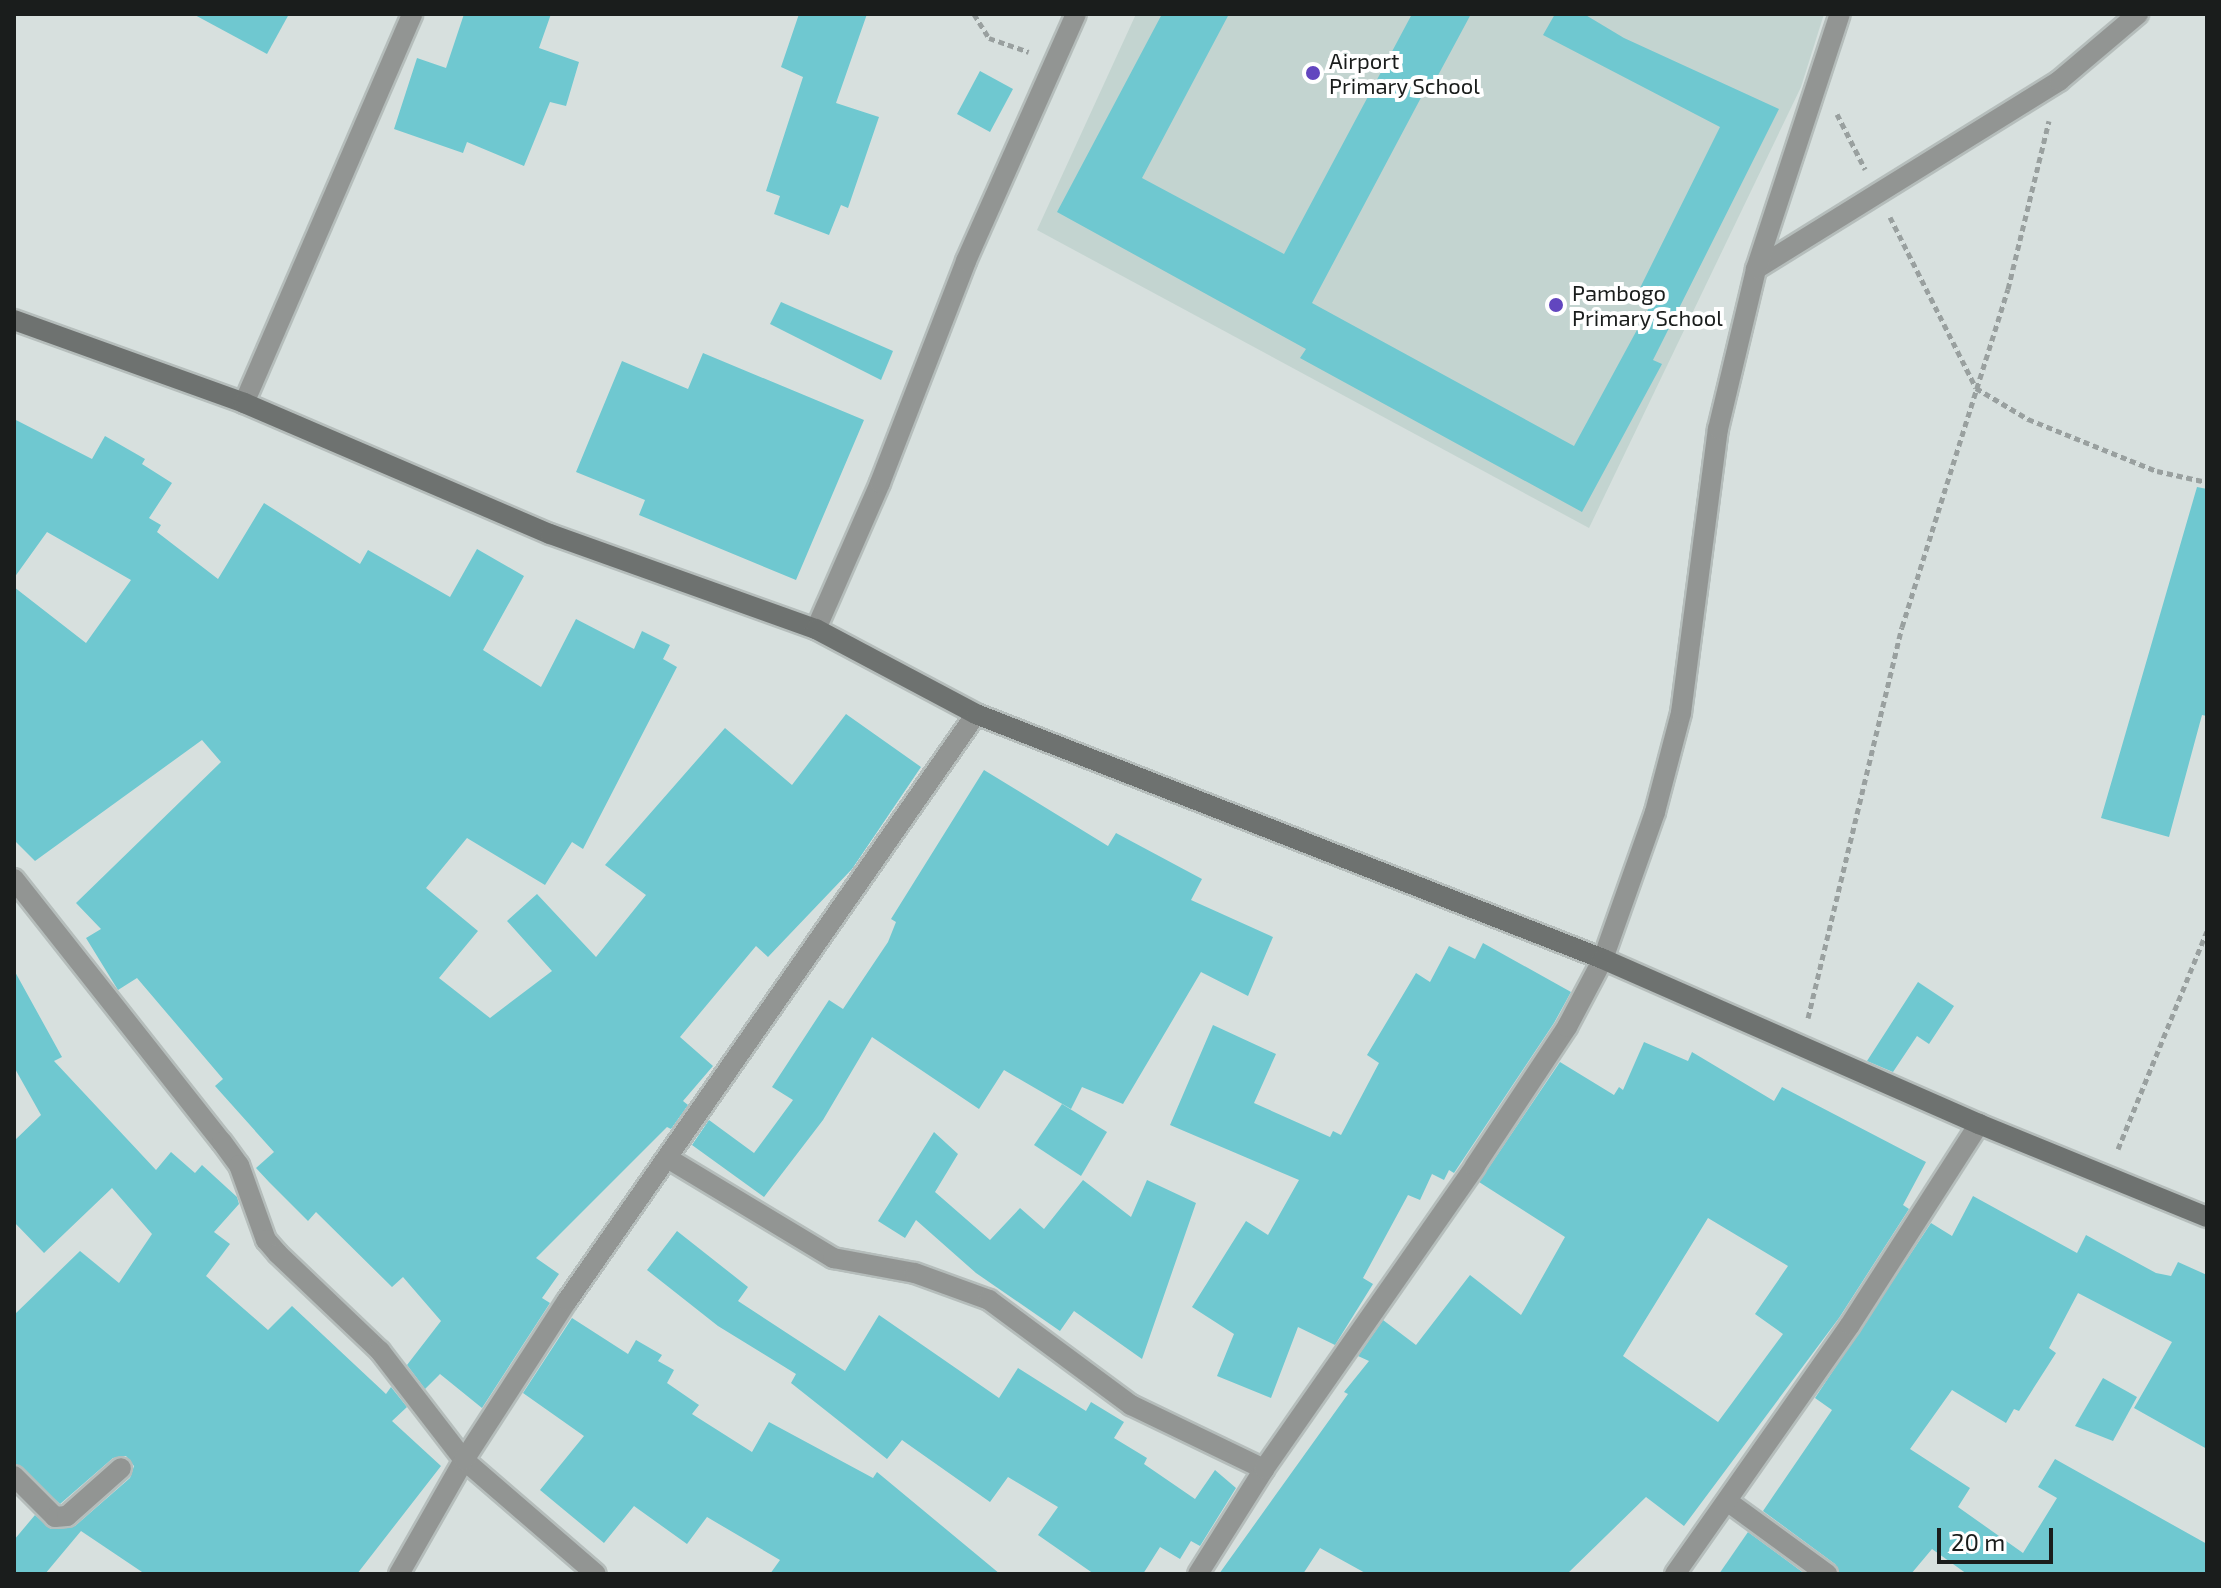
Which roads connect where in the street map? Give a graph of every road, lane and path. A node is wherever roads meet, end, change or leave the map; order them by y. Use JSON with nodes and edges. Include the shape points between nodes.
{"nodes":[{"id":1,"x":412,"y":14,"type":"edge"},
{"id":2,"x":974,"y":14,"type":"edge"},
{"id":3,"x":1076,"y":14,"type":"edge"},
{"id":4,"x":1840,"y":14,"type":"edge"},
{"id":5,"x":2138,"y":14,"type":"edge"},
{"id":6,"x":1056,"y":58,"type":"junction"},
{"id":7,"x":1821,"y":81,"type":"junction"},
{"id":8,"x":2059,"y":81,"type":"junction"},
{"id":9,"x":1878,"y":193,"type":"junction"},
{"id":10,"x":1756,"y":269,"type":"junction"},
{"id":11,"x":14,"y":320,"type":"edge"},
{"id":12,"x":1976,"y":388,"type":"junction"},
{"id":13,"x":244,"y":403,"type":"junction"},
{"id":14,"x":2207,"y":482,"type":"edge"},
{"id":15,"x":816,"y":629,"type":"junction"},
{"id":16,"x":976,"y":714,"type":"junction"},
{"id":17,"x":14,"y":879,"type":"edge"},
{"id":18,"x":2207,"y":931,"type":"edge"},
{"id":19,"x":1603,"y":959,"type":"junction"},
{"id":20,"x":1801,"y":1047,"type":"junction"},
{"id":21,"x":1979,"y":1124,"type":"junction"},
{"id":22,"x":669,"y":1159,"type":"junction"},
{"id":23,"x":2105,"y":1175,"type":"junction"},
{"id":24,"x":2207,"y":1217,"type":"edge"},
{"id":25,"x":464,"y":1460,"type":"junction"},
{"id":26,"x":121,"y":1468,"type":"dead end"},
{"id":27,"x":1264,"y":1469,"type":"junction"},
{"id":28,"x":14,"y":1476,"type":"edge"},
{"id":29,"x":1727,"y":1501,"type":"junction"},
{"id":30,"x":399,"y":1574,"type":"edge"},
{"id":31,"x":596,"y":1574,"type":"edge"},
{"id":32,"x":1198,"y":1574,"type":"edge"},
{"id":33,"x":1675,"y":1574,"type":"edge"},
{"id":34,"x":1827,"y":1574,"type":"edge"}],
"edges":[{"from":1,"to":13,"type":"street"},
{"from":2,"to":6,"type":"path","via":[[989,38]]},
{"from":3,"to":6,"type":"street"},
{"from":4,"to":7,"type":"street"},
{"from":5,"to":8,"type":"street"},
{"from":6,"to":15,"type":"street","via":[[966,261],[880,483]]},
{"from":7,"to":9,"type":"path"},
{"from":7,"to":10,"type":"street"},
{"from":8,"to":9,"type":"street"},
{"from":8,"to":12,"type":"path","via":[[2008,289]]},
{"from":9,"to":10,"type":"street"},
{"from":9,"to":12,"type":"path"},
{"from":10,"to":19,"type":"street","via":[[1718,429],[1681,713],[1655,812]]},
{"from":11,"to":13,"type":"street"},
{"from":12,"to":14,"type":"path","via":[[2028,419],[2157,471]]},
{"from":12,"to":20,"type":"path","via":[[1902,627]]},
{"from":13,"to":15,"type":"street","via":[[550,534]]},
{"from":15,"to":16,"type":"street"},
{"from":16,"to":19,"type":"street"},
{"from":16,"to":22,"type":"street"},
{"from":17,"to":25,"type":"street","via":[[239,1165],[266,1240],[380,1351]]},
{"from":18,"to":23,"type":"path"},
{"from":19,"to":20,"type":"street"},
{"from":19,"to":27,"type":"street","via":[[1567,1027],[1438,1223]]},
{"from":20,"to":21,"type":"street"},
{"from":21,"to":23,"type":"street"},
{"from":21,"to":29,"type":"street","via":[[1850,1325]]},
{"from":22,"to":25,"type":"street"},
{"from":22,"to":27,"type":"street","via":[[833,1258],[915,1273],[989,1300],[1131,1405]]},
{"from":23,"to":24,"type":"street"},
{"from":25,"to":30,"type":"street"},
{"from":25,"to":31,"type":"street"},
{"from":26,"to":28,"type":"street","via":[[67,1516],[55,1517]]},
{"from":27,"to":32,"type":"street"},
{"from":29,"to":33,"type":"street"},
{"from":29,"to":34,"type":"street"}]}
